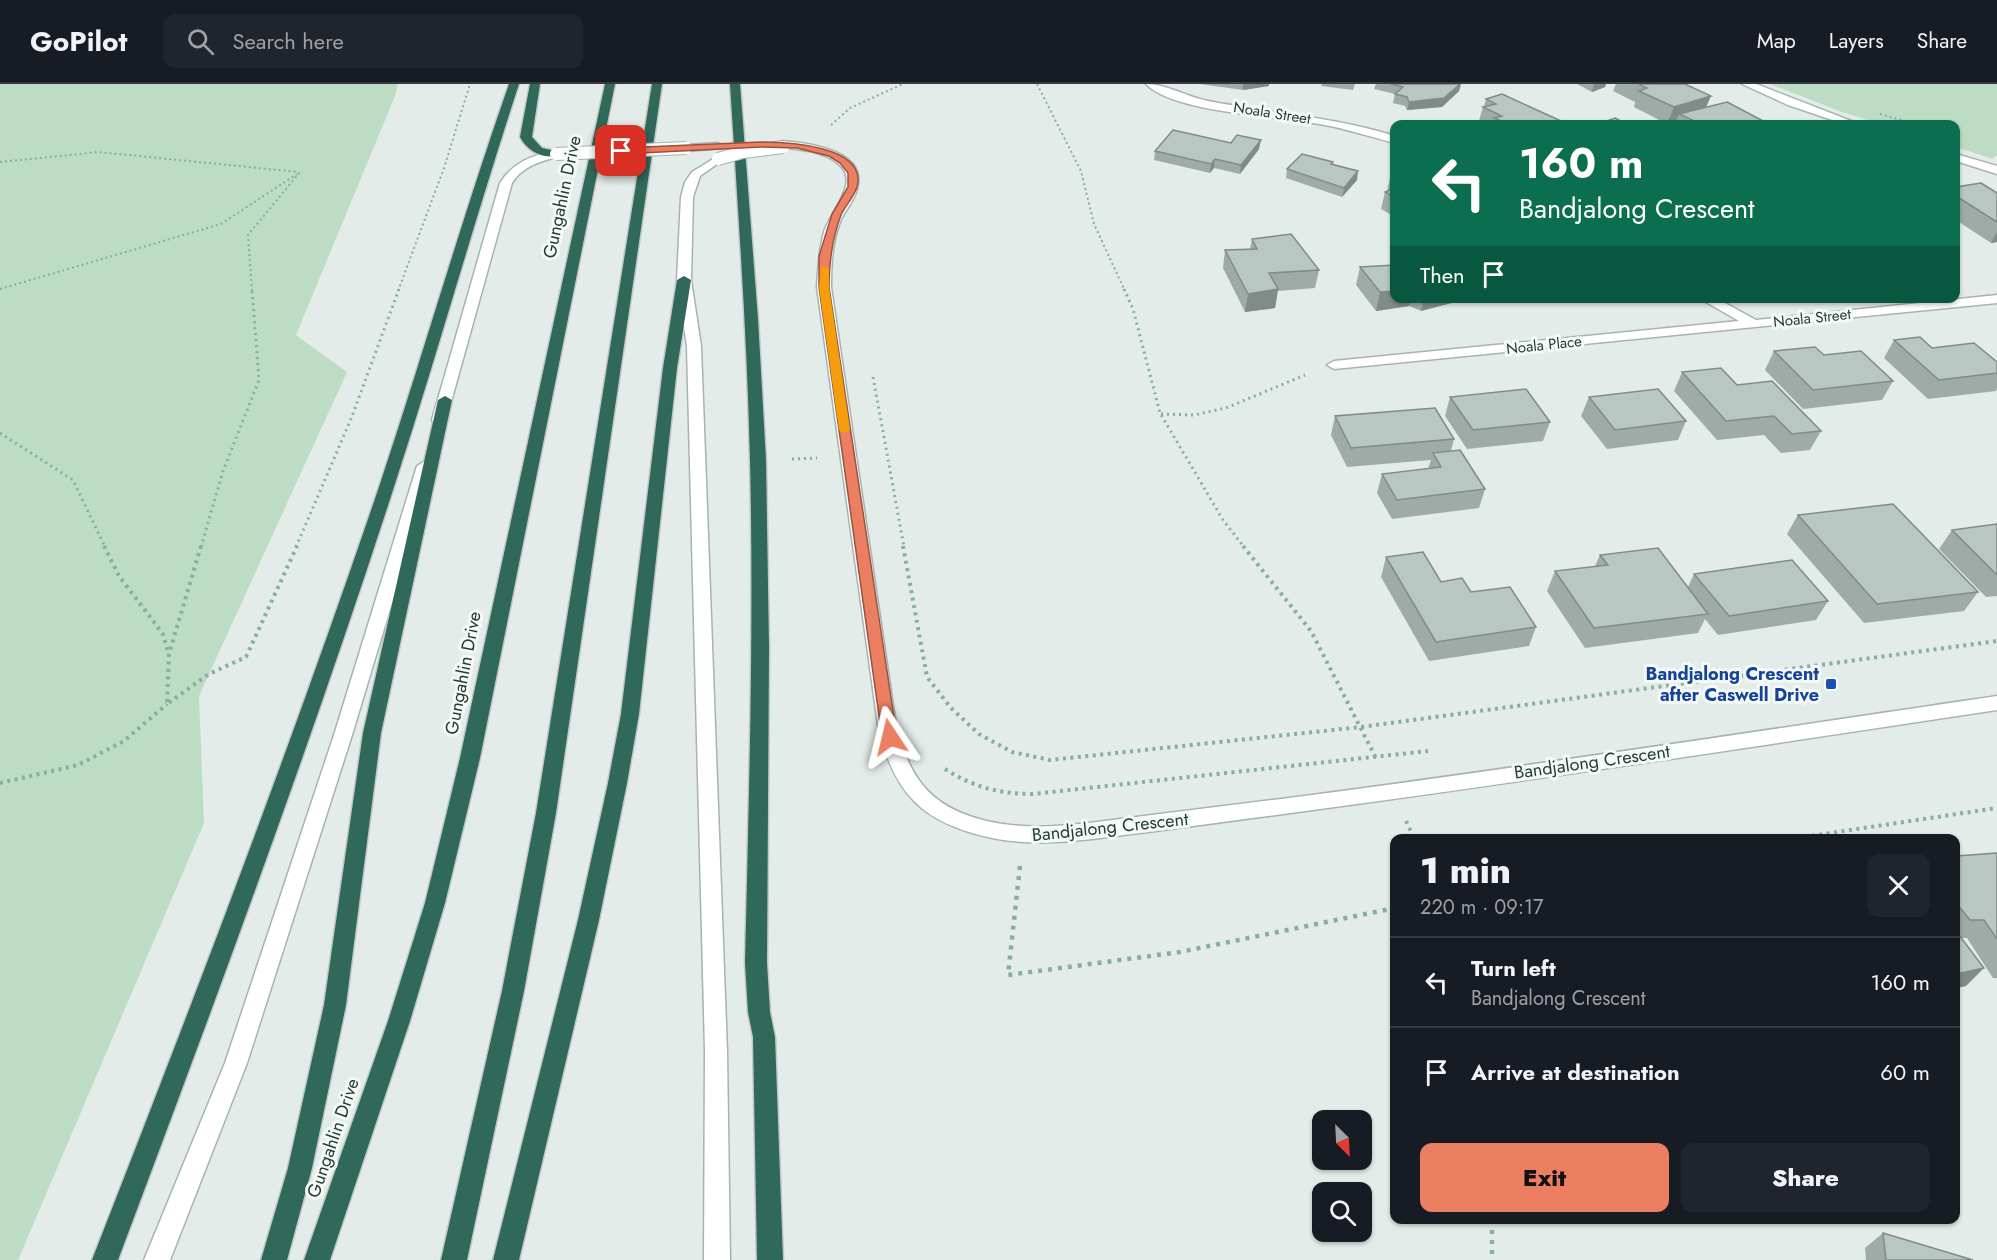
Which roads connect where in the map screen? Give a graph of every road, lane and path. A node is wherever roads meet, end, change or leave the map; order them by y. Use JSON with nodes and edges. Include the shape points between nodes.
{"nodes":[{"id":1,"x":470,"y":84,"type":"edge"},
{"id":2,"x":514,"y":84,"type":"edge"},
{"id":3,"x":535,"y":84,"type":"edge"},
{"id":4,"x":610,"y":84,"type":"edge"},
{"id":5,"x":657,"y":84,"type":"edge"},
{"id":6,"x":735,"y":84,"type":"edge"},
{"id":7,"x":903,"y":84,"type":"edge"},
{"id":8,"x":1037,"y":84,"type":"edge"},
{"id":9,"x":1152,"y":84,"type":"edge"},
{"id":10,"x":1747,"y":84,"type":"edge"},
{"id":11,"x":1841,"y":120,"type":"edge"},
{"id":12,"x":828,"y":128,"type":"dead end"},
{"id":13,"x":1390,"y":138,"type":"edge"},
{"id":14,"x":718,"y":153,"type":"junction"},
{"id":15,"x":556,"y":154,"type":"junction"},
{"id":16,"x":1960,"y":158,"type":"edge"},
{"id":17,"x":0,"y":162,"type":"edge"},
{"id":18,"x":1997,"y":170,"type":"edge"},
{"id":19,"x":300,"y":172,"type":"junction"},
{"id":20,"x":684,"y":280,"type":"junction"},
{"id":21,"x":0,"y":289,"type":"edge"},
{"id":22,"x":1997,"y":299,"type":"edge"},
{"id":23,"x":1714,"y":303,"type":"edge"},
{"id":24,"x":1958,"y":303,"type":"edge"},
{"id":25,"x":1960,"y":303,"type":"edge"},
{"id":26,"x":1754,"y":324,"type":"junction"},
{"id":27,"x":1334,"y":365,"type":"joint"},
{"id":28,"x":872,"y":370,"type":"dead end"},
{"id":29,"x":445,"y":400,"type":"junction"},
{"id":30,"x":1160,"y":414,"type":"junction"},
{"id":31,"x":0,"y":433,"type":"edge"},
{"id":32,"x":848,"y":456,"type":"junction"},
{"id":33,"x":758,"y":461,"type":"junction"},
{"id":34,"x":1997,"y":641,"type":"edge"},
{"id":35,"x":169,"y":654,"type":"junction"},
{"id":36,"x":1997,"y":703,"type":"edge"},
{"id":37,"x":167,"y":704,"type":"junction"},
{"id":38,"x":1352,"y":708,"type":"dead end"},
{"id":39,"x":1434,"y":750,"type":"dead end"},
{"id":40,"x":937,"y":763,"type":"dead end"},
{"id":41,"x":0,"y":783,"type":"edge"},
{"id":42,"x":1997,"y":808,"type":"edge"},
{"id":43,"x":1824,"y":834,"type":"edge"},
{"id":44,"x":1023,"y":835,"type":"junction"},
{"id":45,"x":1390,"y":909,"type":"edge"},
{"id":46,"x":1492,"y":1224,"type":"edge"},
{"id":47,"x":105,"y":1260,"type":"edge"},
{"id":48,"x":157,"y":1260,"type":"edge"},
{"id":49,"x":274,"y":1260,"type":"edge"},
{"id":50,"x":317,"y":1260,"type":"edge"},
{"id":51,"x":454,"y":1260,"type":"edge"},
{"id":52,"x":506,"y":1260,"type":"edge"},
{"id":53,"x":717,"y":1260,"type":"edge"},
{"id":54,"x":770,"y":1260,"type":"edge"},
{"id":55,"x":1492,"y":1260,"type":"edge"}],
"edges":[{"from":1,"to":37,"type":"path","via":[[444,168],[351,419],[246,657],[209,674]]},
{"from":2,"to":47,"type":"highway","via":[[386,488],[277,802]]},
{"from":3,"to":15,"type":"highway","via":[[526,137],[537,150]]},
{"from":4,"to":50,"type":"highway","name":"Gungahlin Drive","via":[[470,758],[435,903]]},
{"from":5,"to":51,"type":"highway","via":[[546,813],[513,991]]},
{"from":6,"to":33,"type":"highway"},
{"from":7,"to":12,"type":"path","via":[[850,108]]},
{"from":8,"to":30,"type":"path","via":[[1081,171],[1094,224],[1133,309]]},
{"from":9,"to":13,"type":"street","name":"Noala Street","via":[[1184,100],[1359,128]]},
{"from":10,"to":11,"type":"street"},
{"from":14,"to":15,"type":"street","bridge":true,"via":[[686,148]]},
{"from":14,"to":20,"type":"street","via":[[696,174],[688,189]]},
{"from":14,"to":32,"type":"street","name":"Bandjalong Crescent","bridge":true,"via":[[786,145],[832,154],[846,164],[853,177],[824,256],[824,287]]},
{"from":15,"to":29,"type":"street","via":[[534,160],[508,179]]},
{"from":16,"to":18,"type":"street"},
{"from":17,"to":19,"type":"path","via":[[98,152]]},
{"from":19,"to":21,"type":"path","via":[[221,224]]},
{"from":19,"to":35,"type":"path","via":[[248,235],[259,380],[223,471]]},
{"from":20,"to":52,"type":"highway","via":[[621,771]]},
{"from":20,"to":53,"type":"street","via":[[694,346],[716,1051]]},
{"from":22,"to":25,"type":"street","name":"Noala Street"},
{"from":23,"to":26,"type":"street","name":"Noala Street"},
{"from":24,"to":26,"type":"street","name":"Noala Street"},
{"from":26,"to":27,"type":"street","name":"Noala Place"},
{"from":27,"to":30,"type":"path","via":[[1236,404],[1199,414]]},
{"from":28,"to":34,"type":"path","via":[[927,677],[972,729],[996,747],[1023,757],[1069,758],[1361,727]]},
{"from":29,"to":48,"type":"street","via":[[343,735],[236,1063]]},
{"from":29,"to":49,"type":"highway","via":[[372,733],[335,1005],[312,1118]]},
{"from":30,"to":38,"type":"path","via":[[1223,520],[1311,631]]},
{"from":31,"to":35,"type":"path","via":[[73,480],[118,576],[163,634]]},
{"from":32,"to":33,"type":"path"},
{"from":32,"to":44,"type":"street","name":"Bandjalong Crescent","via":[[887,725],[896,762],[914,788],[942,811],[978,827]]},
{"from":33,"to":54,"type":"highway","via":[[756,973],[764,1037]]},
{"from":35,"to":37,"type":"path"},
{"from":36,"to":44,"type":"street","name":"Bandjalong Crescent","via":[[1134,827],[1053,836]]},
{"from":37,"to":41,"type":"path","via":[[124,741],[78,765]]},
{"from":39,"to":40,"type":"path","via":[[1026,794],[985,789]]},
{"from":42,"to":43,"type":"path"},
{"from":44,"to":45,"type":"path","via":[[1008,975],[1180,952]]},
{"from":46,"to":55,"type":"path"}]}
